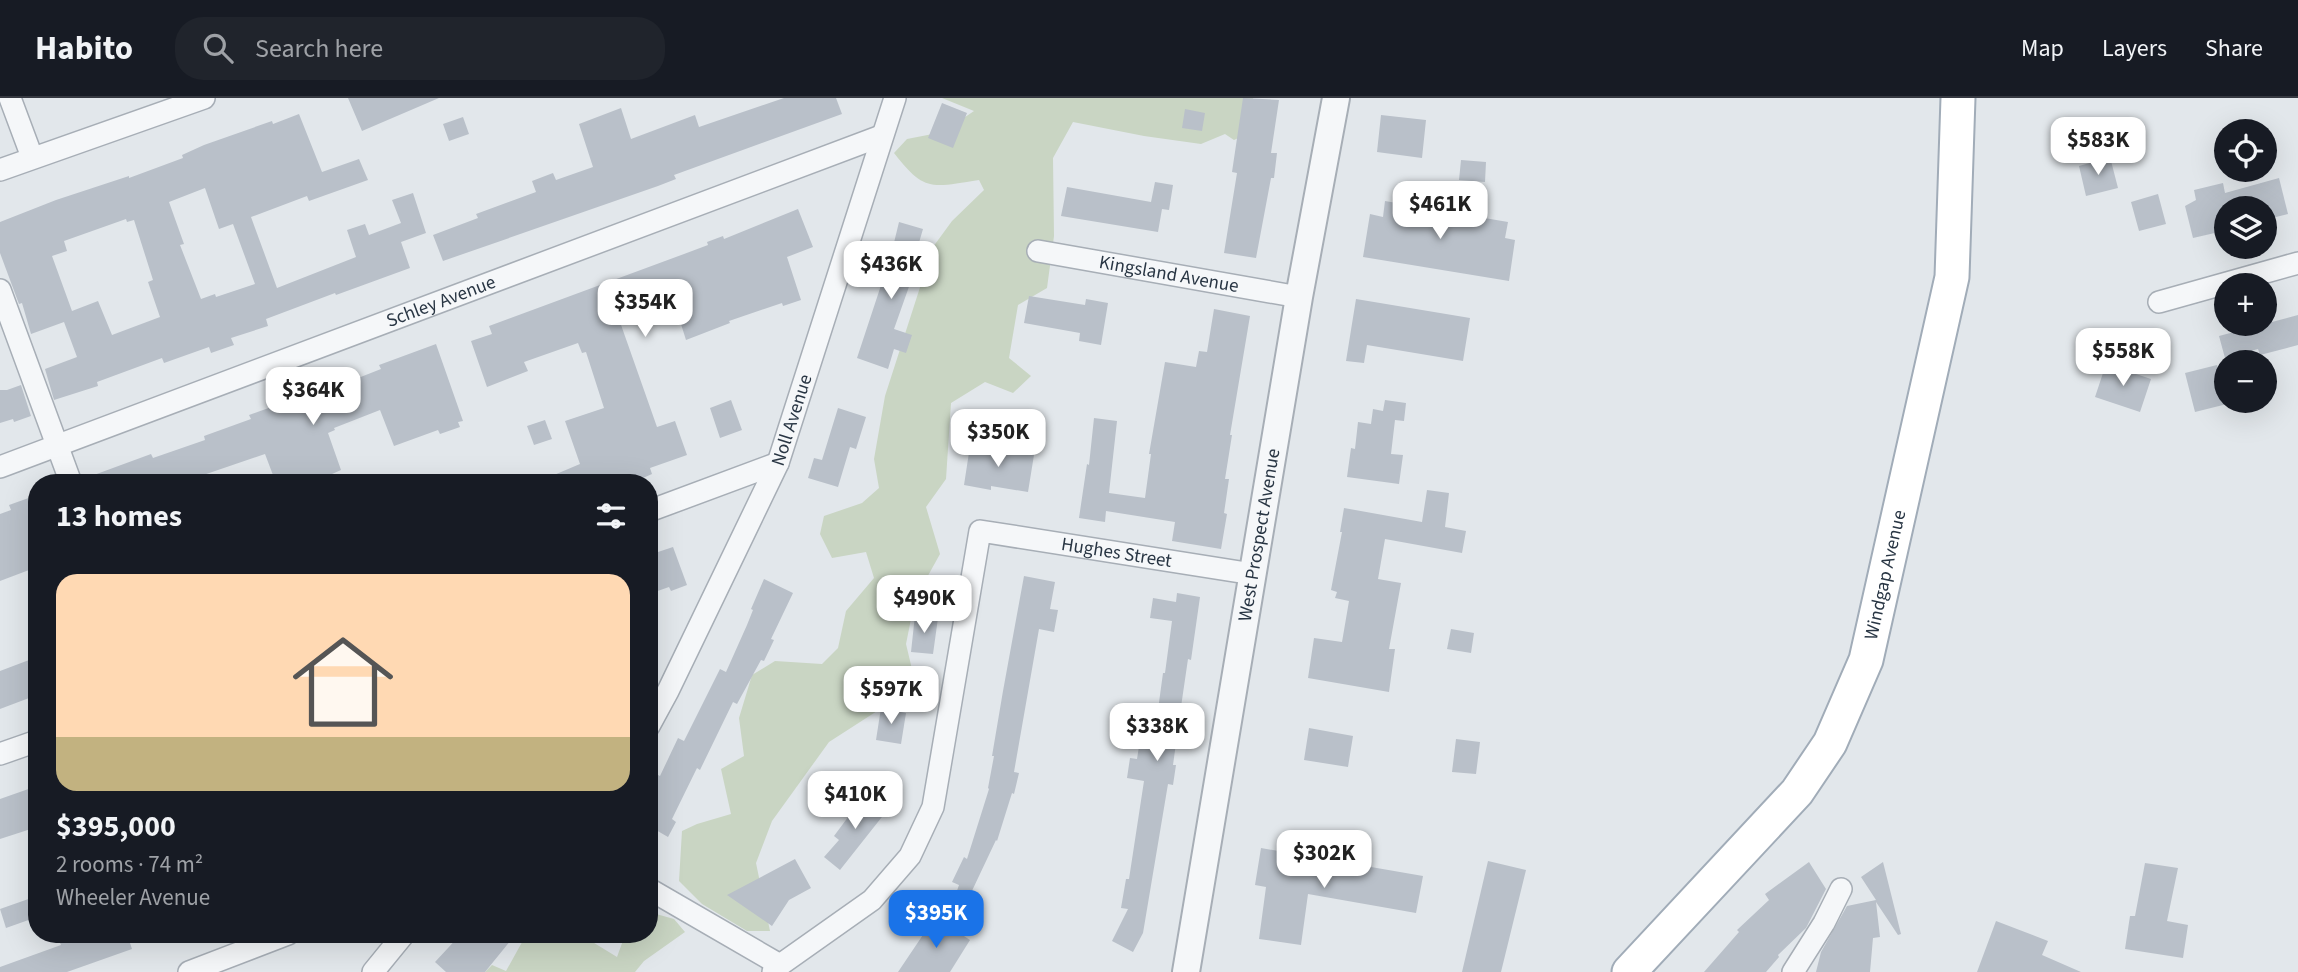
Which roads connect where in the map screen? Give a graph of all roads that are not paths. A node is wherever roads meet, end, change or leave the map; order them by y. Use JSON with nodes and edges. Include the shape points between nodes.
{"nodes":[{"id":1,"x":10,"y":98,"type":"edge"},
{"id":2,"x":204,"y":98,"type":"edge"},
{"id":3,"x":895,"y":98,"type":"edge"},
{"id":4,"x":1336,"y":98,"type":"edge"},
{"id":5,"x":1958,"y":98,"type":"edge"},
{"id":6,"x":881,"y":136,"type":"junction"},
{"id":7,"x":32,"y":157,"type":"junction"},
{"id":8,"x":0,"y":170,"type":"edge"},
{"id":9,"x":1038,"y":251,"type":"dead end"},
{"id":10,"x":2298,"y":263,"type":"edge"},
{"id":11,"x":0,"y":290,"type":"edge"},
{"id":12,"x":1299,"y":297,"type":"junction"},
{"id":13,"x":2159,"y":302,"type":"dead end"},
{"id":14,"x":58,"y":446,"type":"junction"},
{"id":15,"x":778,"y":463,"type":"junction"},
{"id":16,"x":0,"y":467,"type":"edge"},
{"id":17,"x":68,"y":474,"type":"edge"},
{"id":18,"x":658,"y":508,"type":"edge"},
{"id":19,"x":1253,"y":574,"type":"junction"},
{"id":20,"x":658,"y":709,"type":"edge"},
{"id":21,"x":28,"y":744,"type":"edge"},
{"id":22,"x":0,"y":754,"type":"edge"},
{"id":23,"x":1841,"y":889,"type":"dead end"},
{"id":24,"x":658,"y":895,"type":"edge"},
{"id":25,"x":397,"y":943,"type":"edge"},
{"id":26,"x":235,"y":944,"type":"edge"},
{"id":27,"x":777,"y":968,"type":"edge"},
{"id":28,"x":189,"y":972,"type":"edge"},
{"id":29,"x":373,"y":972,"type":"edge"},
{"id":30,"x":1186,"y":972,"type":"edge"},
{"id":31,"x":1629,"y":972,"type":"edge"},
{"id":32,"x":1793,"y":972,"type":"edge"}],
"edges":[{"from":1,"to":7,"type":"street"},
{"from":2,"to":7,"type":"street"},
{"from":3,"to":6,"type":"street","name":"Noll Avenue"},
{"from":4,"to":12,"type":"street","name":"West Prospect Avenue"},
{"from":5,"to":31,"type":"main road","name":"Windgap Avenue","via":[[1952,276],[1867,660],[1830,743],[1797,792]]},
{"from":6,"to":14,"type":"street","name":"Schley Avenue"},
{"from":6,"to":15,"type":"street","name":"Noll Avenue"},
{"from":7,"to":8,"type":"street"},
{"from":9,"to":12,"type":"street","name":"Kingsland Avenue"},
{"from":10,"to":13,"type":"street"},
{"from":11,"to":14,"type":"street"},
{"from":12,"to":19,"type":"street","name":"West Prospect Avenue"},
{"from":14,"to":16,"type":"street","name":"Schley Avenue"},
{"from":14,"to":17,"type":"street"},
{"from":15,"to":18,"type":"street"},
{"from":15,"to":20,"type":"street","name":"Noll Avenue"},
{"from":19,"to":27,"type":"street","name":"Hughes Street","via":[[980,531],[933,807],[910,856],[872,901]]},
{"from":19,"to":30,"type":"street","name":"West Prospect Avenue"},
{"from":21,"to":22,"type":"street"},
{"from":23,"to":32,"type":"street"},
{"from":24,"to":27,"type":"street"},
{"from":25,"to":29,"type":"street"},
{"from":26,"to":28,"type":"street"}]}
